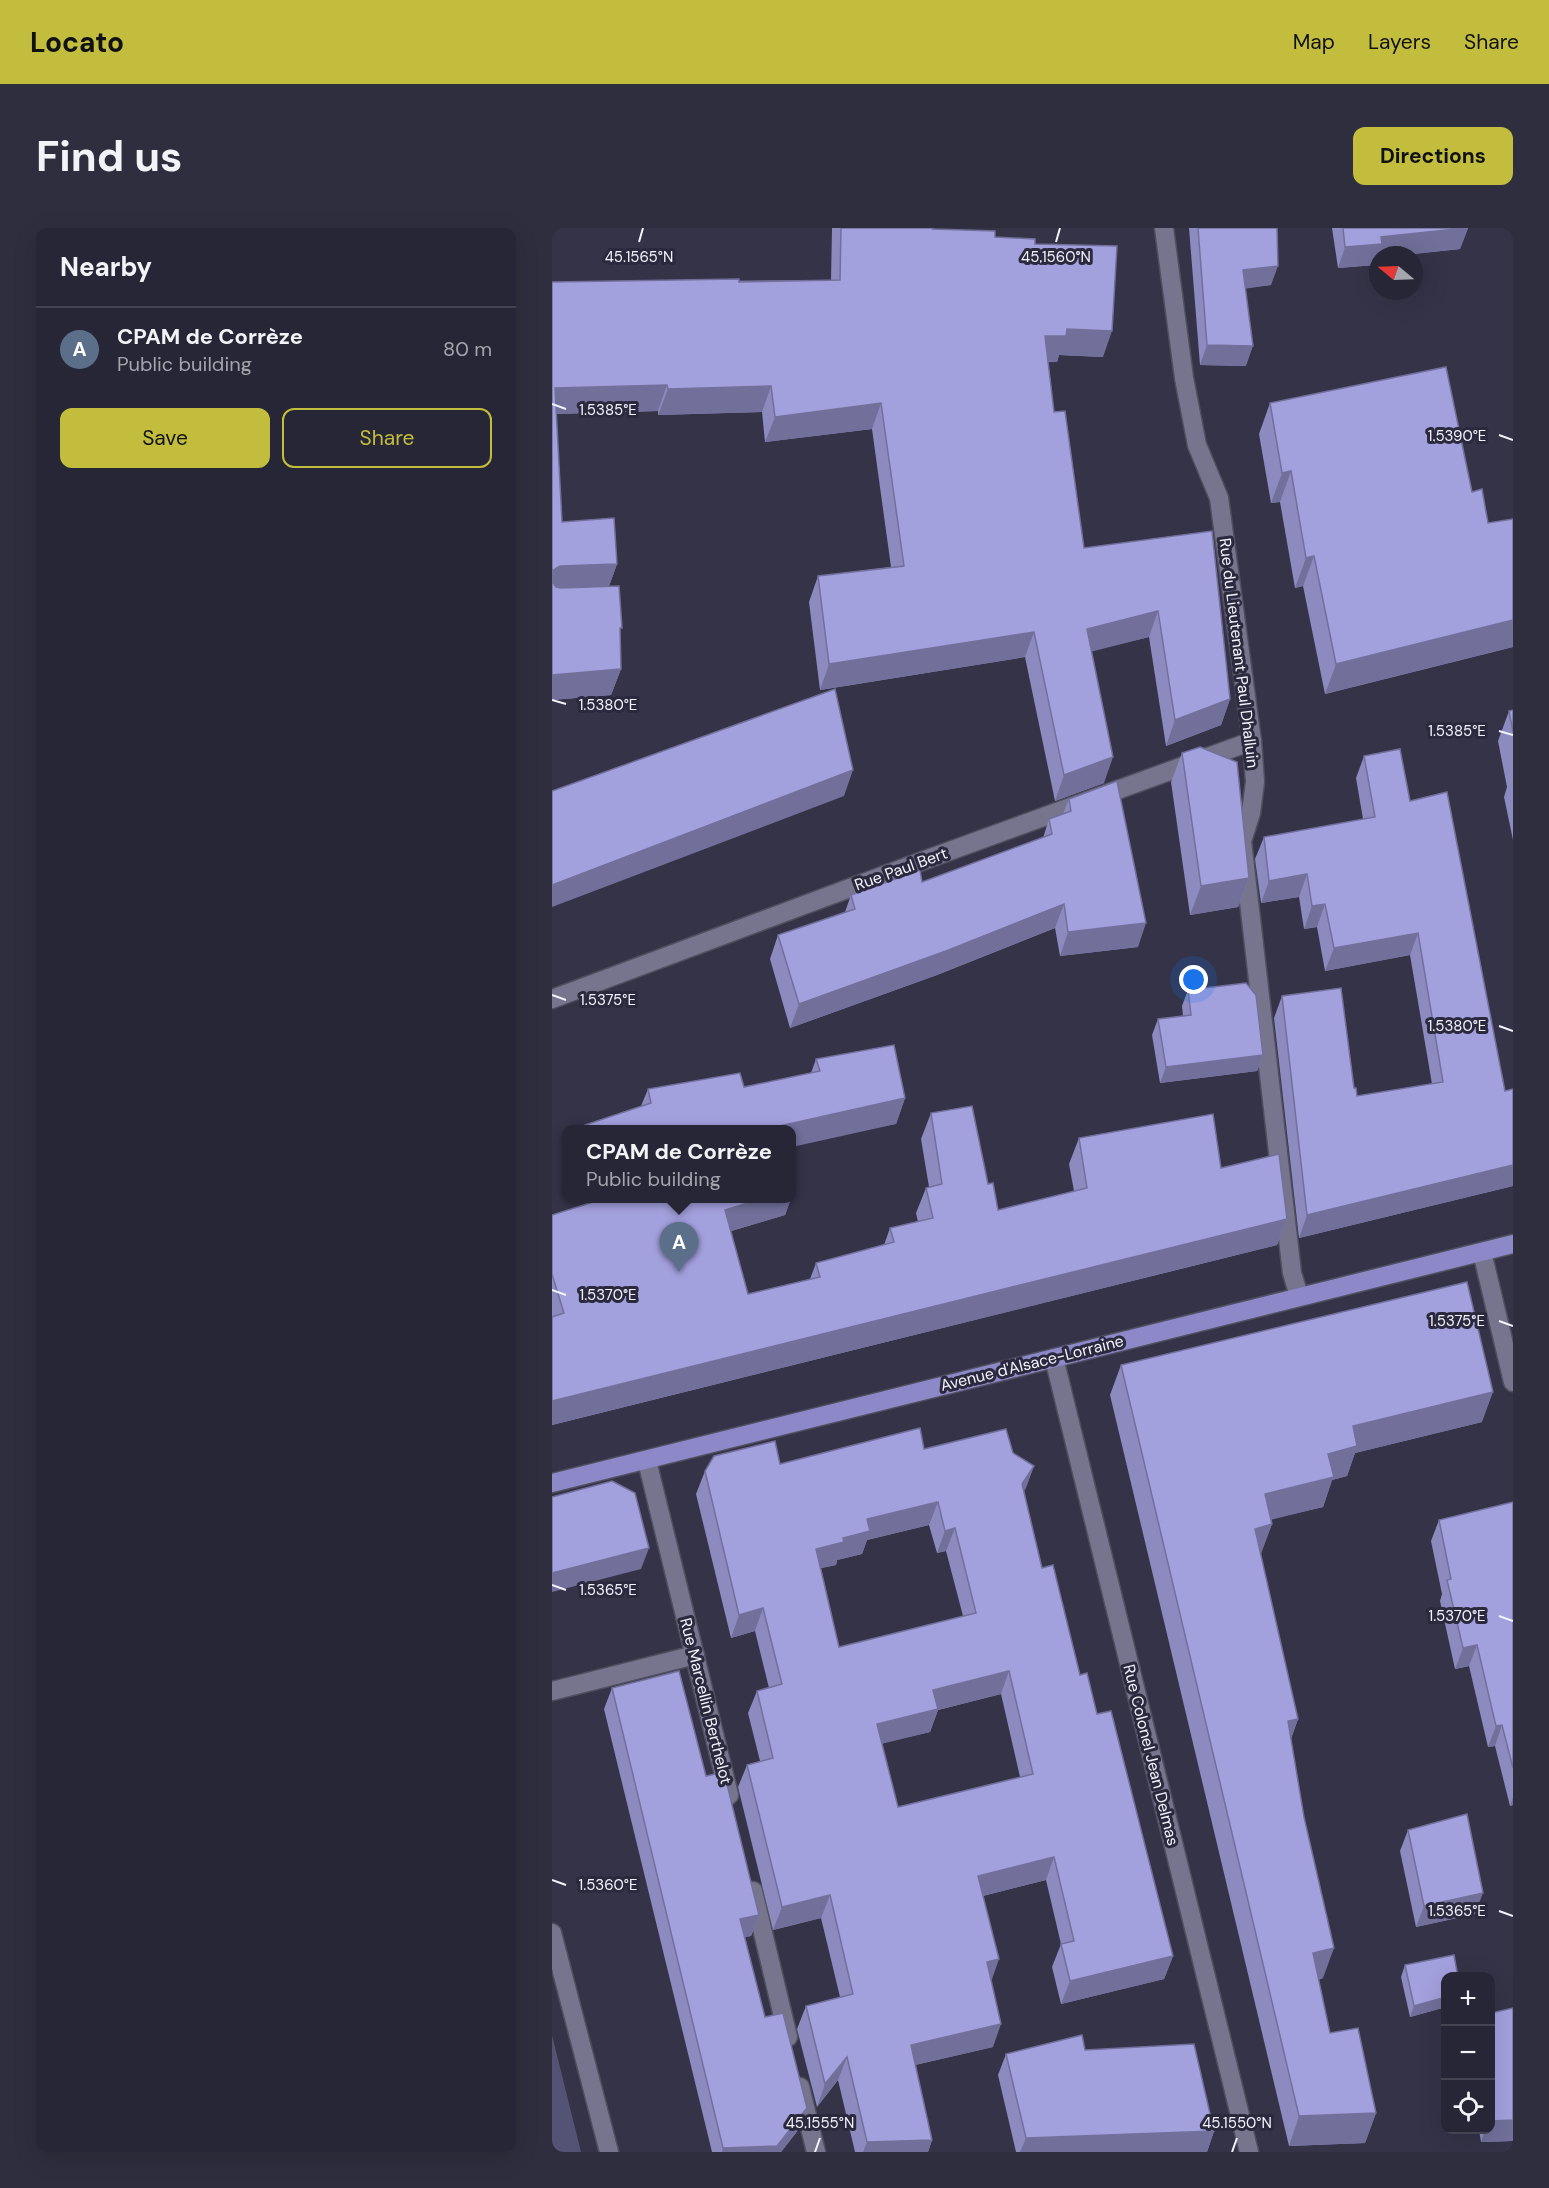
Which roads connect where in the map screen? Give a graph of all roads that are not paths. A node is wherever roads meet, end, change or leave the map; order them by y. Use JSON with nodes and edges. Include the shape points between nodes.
{"nodes":[{"id":1,"x":1164,"y":228,"type":"edge"},
{"id":2,"x":1252,"y":741,"type":"junction"},
{"id":3,"x":552,"y":999,"type":"edge"},
{"id":4,"x":1513,"y":1244,"type":"edge"},
{"id":5,"x":1482,"y":1252,"type":"junction"},
{"id":6,"x":1299,"y":1296,"type":"junction"},
{"id":7,"x":1054,"y":1358,"type":"junction"},
{"id":8,"x":1513,"y":1382,"type":"edge"},
{"id":9,"x":647,"y":1461,"type":"junction"},
{"id":10,"x":552,"y":1483,"type":"edge"},
{"id":11,"x":695,"y":1655,"type":"junction"},
{"id":12,"x":552,"y":1691,"type":"edge"},
{"id":13,"x":733,"y":1811,"type":"edge"},
{"id":14,"x":750,"y":1879,"type":"edge"},
{"id":15,"x":552,"y":1933,"type":"edge"},
{"id":16,"x":791,"y":2050,"type":"edge"},
{"id":17,"x":797,"y":2072,"type":"edge"},
{"id":18,"x":609,"y":2152,"type":"edge"},
{"id":19,"x":816,"y":2152,"type":"edge"},
{"id":20,"x":1249,"y":2152,"type":"edge"}],
"edges":[{"from":1,"to":2,"type":"street","name":"Rue du Lieutenant Paul Dhalluin","via":[[1197,445],[1219,498]]},
{"from":2,"to":3,"type":"street","name":"Rue Paul Bert"},
{"from":2,"to":6,"type":"street","name":"Rue du Lieutenant Paul Dhalluin","via":[[1255,782],[1242,841],[1292,1273]]},
{"from":4,"to":5,"type":"main road","name":"Avenue d'Alsace-Lorraine"},
{"from":5,"to":6,"type":"main road","name":"Avenue d'Alsace-Lorraine"},
{"from":5,"to":8,"type":"street"},
{"from":6,"to":7,"type":"main road","name":"Avenue d'Alsace-Lorraine"},
{"from":7,"to":9,"type":"main road","name":"Avenue d'Alsace-Lorraine"},
{"from":7,"to":20,"type":"street","name":"Rue Colonel Jean Delmas"},
{"from":9,"to":10,"type":"main road","name":"Avenue d'Alsace-Lorraine"},
{"from":9,"to":11,"type":"street","name":"Rue Marcellin Berthelot"},
{"from":11,"to":12,"type":"street"},
{"from":11,"to":13,"type":"street","name":"Rue Marcellin Berthelot"},
{"from":14,"to":16,"type":"street"},
{"from":15,"to":18,"type":"street"},
{"from":17,"to":19,"type":"street"}]}
